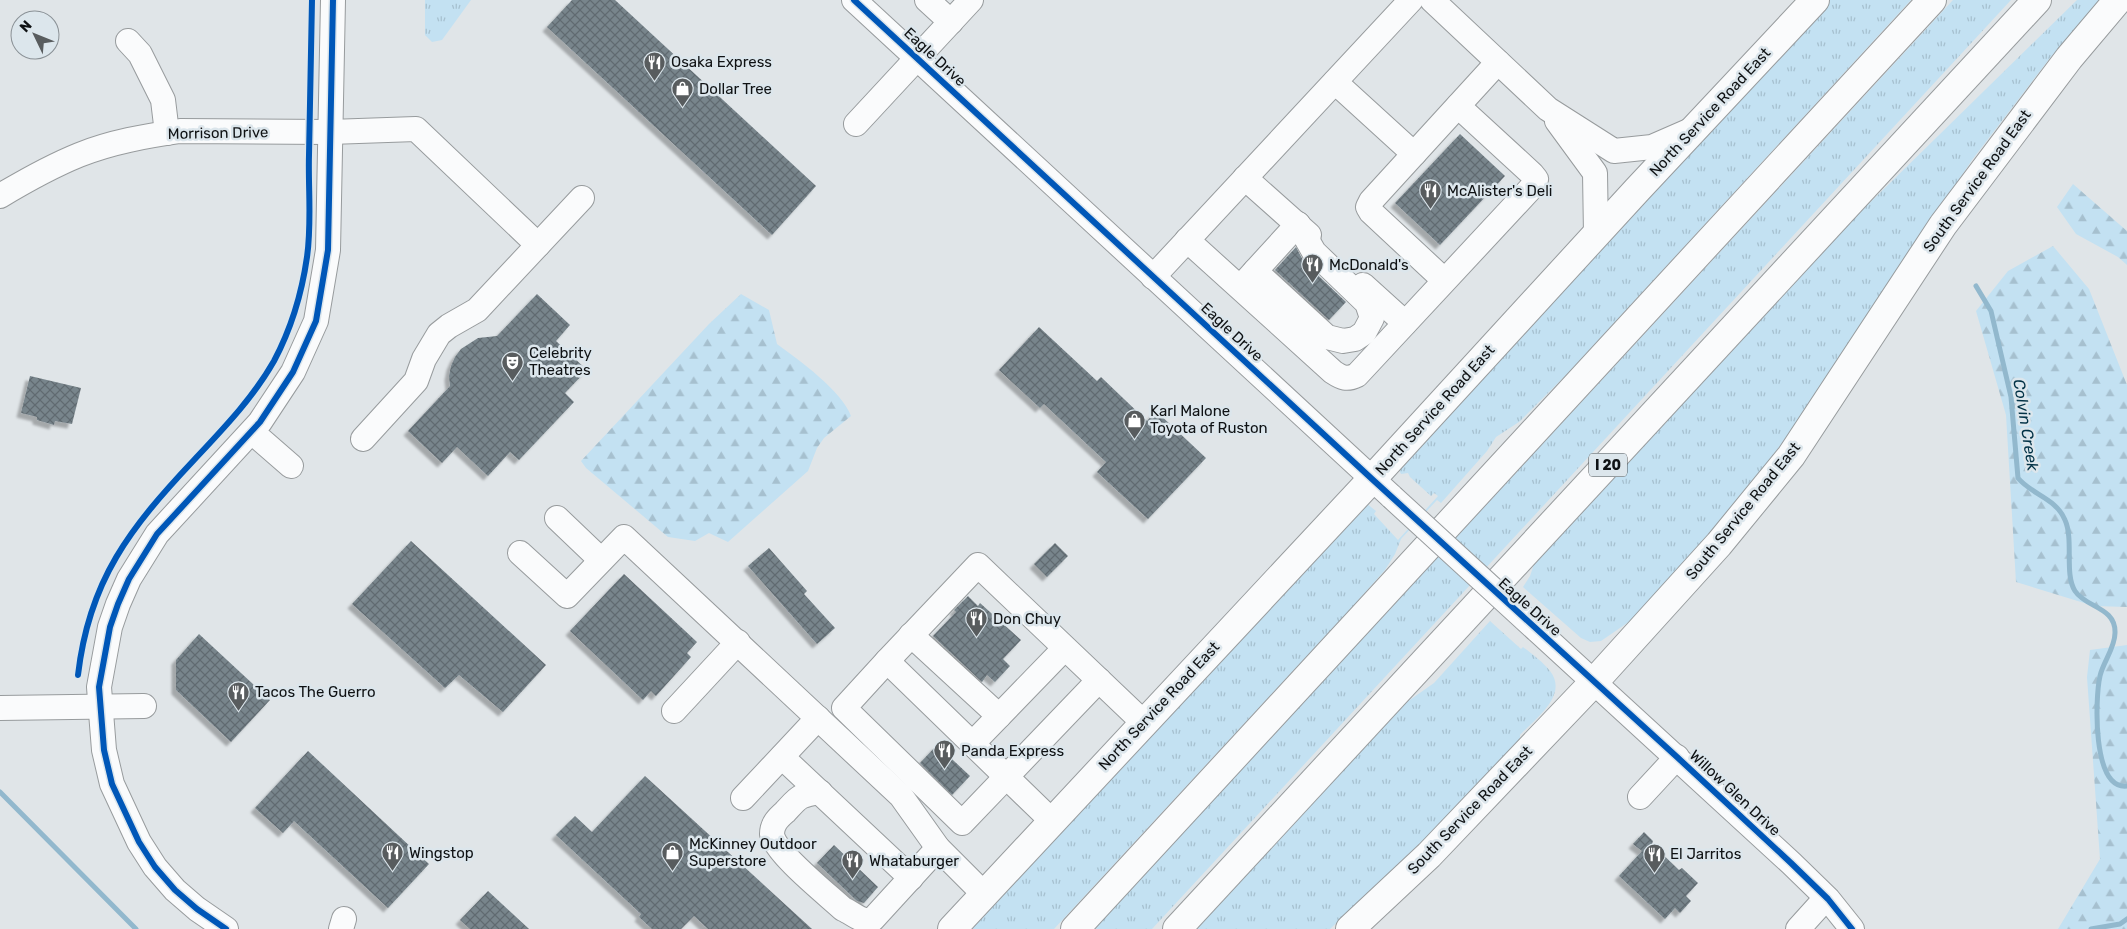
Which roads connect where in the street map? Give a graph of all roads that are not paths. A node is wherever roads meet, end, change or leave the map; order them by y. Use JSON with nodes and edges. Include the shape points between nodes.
{"nodes":[{"id":1,"x":333,"y":0,"type":"edge"},
{"id":2,"x":854,"y":0,"type":"edge"},
{"id":3,"x":927,"y":0,"type":"edge"},
{"id":4,"x":971,"y":0,"type":"edge"},
{"id":5,"x":1411,"y":0,"type":"edge"},
{"id":6,"x":1432,"y":0,"type":"edge"},
{"id":7,"x":1815,"y":0,"type":"edge"},
{"id":8,"x":1932,"y":0,"type":"edge"},
{"id":9,"x":2037,"y":0,"type":"edge"},
{"id":10,"x":2047,"y":0,"type":"edge"},
{"id":11,"x":2118,"y":0,"type":"edge"},
{"id":12,"x":951,"y":22,"type":"junction"},
{"id":13,"x":2001,"y":40,"type":"junction"},
{"id":14,"x":128,"y":41,"type":"dead end"},
{"id":15,"x":917,"y":58,"type":"junction"},
{"id":16,"x":1498,"y":62,"type":"junction"},
{"id":17,"x":1335,"y":82,"type":"junction"},
{"id":18,"x":1458,"y":106,"type":"junction"},
{"id":19,"x":1548,"y":109,"type":"junction"},
{"id":20,"x":856,"y":124,"type":"dead end"},
{"id":21,"x":1695,"y":128,"type":"junction"},
{"id":22,"x":330,"y":132,"type":"junction"},
{"id":23,"x":167,"y":133,"type":"junction"},
{"id":24,"x":1414,"y":154,"type":"junction"},
{"id":25,"x":1245,"y":178,"type":"junction"},
{"id":26,"x":0,"y":196,"type":"edge"},
{"id":27,"x":582,"y":198,"type":"dead end"},
{"id":28,"x":1298,"y":224,"type":"junction"},
{"id":29,"x":1596,"y":234,"type":"junction"},
{"id":30,"x":1187,"y":240,"type":"junction"},
{"id":31,"x":538,"y":245,"type":"junction"},
{"id":32,"x":1153,"y":277,"type":"junction"},
{"id":33,"x":1247,"y":280,"type":"junction"},
{"id":34,"x":1444,"y":280,"type":"junction"},
{"id":35,"x":1405,"y":323,"type":"junction"},
{"id":36,"x":252,"y":432,"type":"junction"},
{"id":37,"x":363,"y":439,"type":"dead end"},
{"id":38,"x":291,"y":466,"type":"dead end"},
{"id":39,"x":1382,"y":488,"type":"junction"},
{"id":40,"x":557,"y":518,"type":"dead end"},
{"id":41,"x":520,"y":553,"type":"dead end"},
{"id":42,"x":601,"y":560,"type":"junction"},
{"id":43,"x":912,"y":635,"type":"junction"},
{"id":44,"x":738,"y":642,"type":"junction"},
{"id":45,"x":1064,"y":649,"type":"junction"},
{"id":46,"x":887,"y":661,"type":"junction"},
{"id":47,"x":1099,"y":680,"type":"junction"},
{"id":48,"x":1594,"y":682,"type":"junction"},
{"id":49,"x":99,"y":706,"type":"junction"},
{"id":50,"x":144,"y":706,"type":"dead end"},
{"id":51,"x":0,"y":708,"type":"edge"},
{"id":52,"x":674,"y":711,"type":"dead end"},
{"id":53,"x":999,"y":716,"type":"junction"},
{"id":54,"x":818,"y":718,"type":"junction"},
{"id":55,"x":1144,"y":723,"type":"junction"},
{"id":56,"x":972,"y":744,"type":"junction"},
{"id":57,"x":782,"y":757,"type":"junction"},
{"id":58,"x":1677,"y":757,"type":"junction"},
{"id":59,"x":1006,"y":777,"type":"junction"},
{"id":60,"x":820,"y":792,"type":"junction"},
{"id":61,"x":1640,"y":797,"type":"dead end"},
{"id":62,"x":743,"y":798,"type":"dead end"},
{"id":63,"x":1052,"y":821,"type":"junction"},
{"id":64,"x":938,"y":848,"type":"junction"},
{"id":65,"x":911,"y":878,"type":"junction"},
{"id":66,"x":984,"y":894,"type":"junction"},
{"id":67,"x":1826,"y":898,"type":"junction"},
{"id":68,"x":1354,"y":928,"type":"edge"},
{"id":69,"x":226,"y":929,"type":"edge"},
{"id":70,"x":952,"y":929,"type":"edge"},
{"id":71,"x":1075,"y":929,"type":"edge"},
{"id":72,"x":1178,"y":929,"type":"edge"},
{"id":73,"x":1798,"y":929,"type":"edge"},
{"id":74,"x":1852,"y":929,"type":"edge"}],
"edges":[{"from":1,"to":22,"type":"street"},
{"from":2,"to":15,"type":"street","name":"Eagle Drive"},
{"from":3,"to":12,"type":"street"},
{"from":4,"to":12,"type":"street"},
{"from":5,"to":17,"type":"street"},
{"from":6,"to":16,"type":"street"},
{"from":7,"to":21,"type":"main road","name":"North Service Road East"},
{"from":8,"to":71,"type":"main road"},
{"from":9,"to":13,"type":"main road","number":"I 20"},
{"from":10,"to":13,"type":"main road"},
{"from":11,"to":48,"type":"main road","name":"South Service Road East","via":[[2069,58],[1943,225],[1791,456],[1719,544]]},
{"from":12,"to":15,"type":"street"},
{"from":13,"to":72,"type":"main road","number":"I 20"},
{"from":14,"to":23,"type":"street","via":[[140,54],[163,100]]},
{"from":15,"to":20,"type":"street"},
{"from":15,"to":32,"type":"street","name":"Eagle Drive"},
{"from":16,"to":18,"type":"street"},
{"from":16,"to":19,"type":"street"},
{"from":17,"to":24,"type":"street"},
{"from":17,"to":25,"type":"street"},
{"from":18,"to":24,"type":"street"},
{"from":18,"to":34,"type":"street","via":[[1536,180]]},
{"from":19,"to":21,"type":"street","via":[[1614,151],[1652,147]]},
{"from":19,"to":29,"type":"street","via":[[1595,173]]},
{"from":21,"to":29,"type":"main road","name":"North Service Road East"},
{"from":22,"to":23,"type":"street","name":"Morrison Drive"},
{"from":22,"to":31,"type":"street","name":"Morrison Drive","via":[[416,129]]},
{"from":22,"to":36,"type":"street","via":[[328,250],[316,321],[293,372]]},
{"from":23,"to":26,"type":"street","name":"Morrison Drive","via":[[131,139],[79,154]]},
{"from":24,"to":34,"type":"street","via":[[1368,207]]},
{"from":25,"to":28,"type":"street"},
{"from":25,"to":30,"type":"street"},
{"from":27,"to":31,"type":"street"},
{"from":28,"to":33,"type":"street"},
{"from":28,"to":33,"type":"street","via":[[1314,252],[1368,303],[1372,318],[1364,333],[1348,341],[1327,337]]},
{"from":28,"to":35,"type":"street"},
{"from":29,"to":39,"type":"main road","name":"North Service Road East"},
{"from":30,"to":32,"type":"street"},
{"from":30,"to":33,"type":"street"},
{"from":31,"to":37,"type":"street","via":[[477,310],[440,334],[424,359],[416,381]]},
{"from":32,"to":39,"type":"street","name":"Eagle Drive"},
{"from":33,"to":35,"type":"street","via":[[1333,372],[1343,378],[1357,375]]},
{"from":34,"to":35,"type":"street"},
{"from":36,"to":38,"type":"street"},
{"from":36,"to":49,"type":"street","via":[[157,534],[129,579],[110,627],[99,687]]},
{"from":39,"to":48,"type":"street","name":"Eagle Drive","bridge":true},
{"from":39,"to":55,"type":"main road","name":"North Service Road East"},
{"from":40,"to":42,"type":"street"},
{"from":41,"to":42,"type":"street","via":[[567,596]]},
{"from":42,"to":44,"type":"street","via":[[624,537]]},
{"from":43,"to":45,"type":"street","via":[[978,565]]},
{"from":43,"to":46,"type":"street"},
{"from":43,"to":53,"type":"street"},
{"from":44,"to":52,"type":"street"},
{"from":44,"to":54,"type":"street"},
{"from":45,"to":47,"type":"street"},
{"from":45,"to":53,"type":"street"},
{"from":46,"to":56,"type":"street"},
{"from":46,"to":59,"type":"street","via":[[844,708],[962,822]]},
{"from":47,"to":55,"type":"street"},
{"from":47,"to":59,"type":"street"},
{"from":48,"to":58,"type":"street","name":"Willow Glen Drive"},
{"from":48,"to":68,"type":"main road","name":"South Service Road East","via":[[1429,855]]},
{"from":49,"to":50,"type":"street"},
{"from":49,"to":51,"type":"street"},
{"from":49,"to":69,"type":"street","via":[[112,784],[139,842],[154,867],[175,890],[197,910]]},
{"from":53,"to":56,"type":"street"},
{"from":54,"to":57,"type":"street"},
{"from":54,"to":64,"type":"street","via":[[902,796]]},
{"from":55,"to":63,"type":"main road","name":"North Service Road East"},
{"from":56,"to":59,"type":"street"},
{"from":57,"to":60,"type":"street"},
{"from":57,"to":62,"type":"street"},
{"from":58,"to":61,"type":"street"},
{"from":58,"to":67,"type":"street","name":"Willow Glen Drive"},
{"from":59,"to":63,"type":"street"},
{"from":60,"to":65,"type":"street"},
{"from":60,"to":65,"type":"street","via":[[786,825],[784,840],[790,849],[849,903],[866,914]]},
{"from":63,"to":66,"type":"main road","name":"North Service Road East"},
{"from":64,"to":65,"type":"street"},
{"from":64,"to":66,"type":"street"},
{"from":66,"to":70,"type":"main road","name":"North Service Road East"},
{"from":67,"to":73,"type":"street"},
{"from":67,"to":74,"type":"street","name":"Willow Glen Drive"}]}
